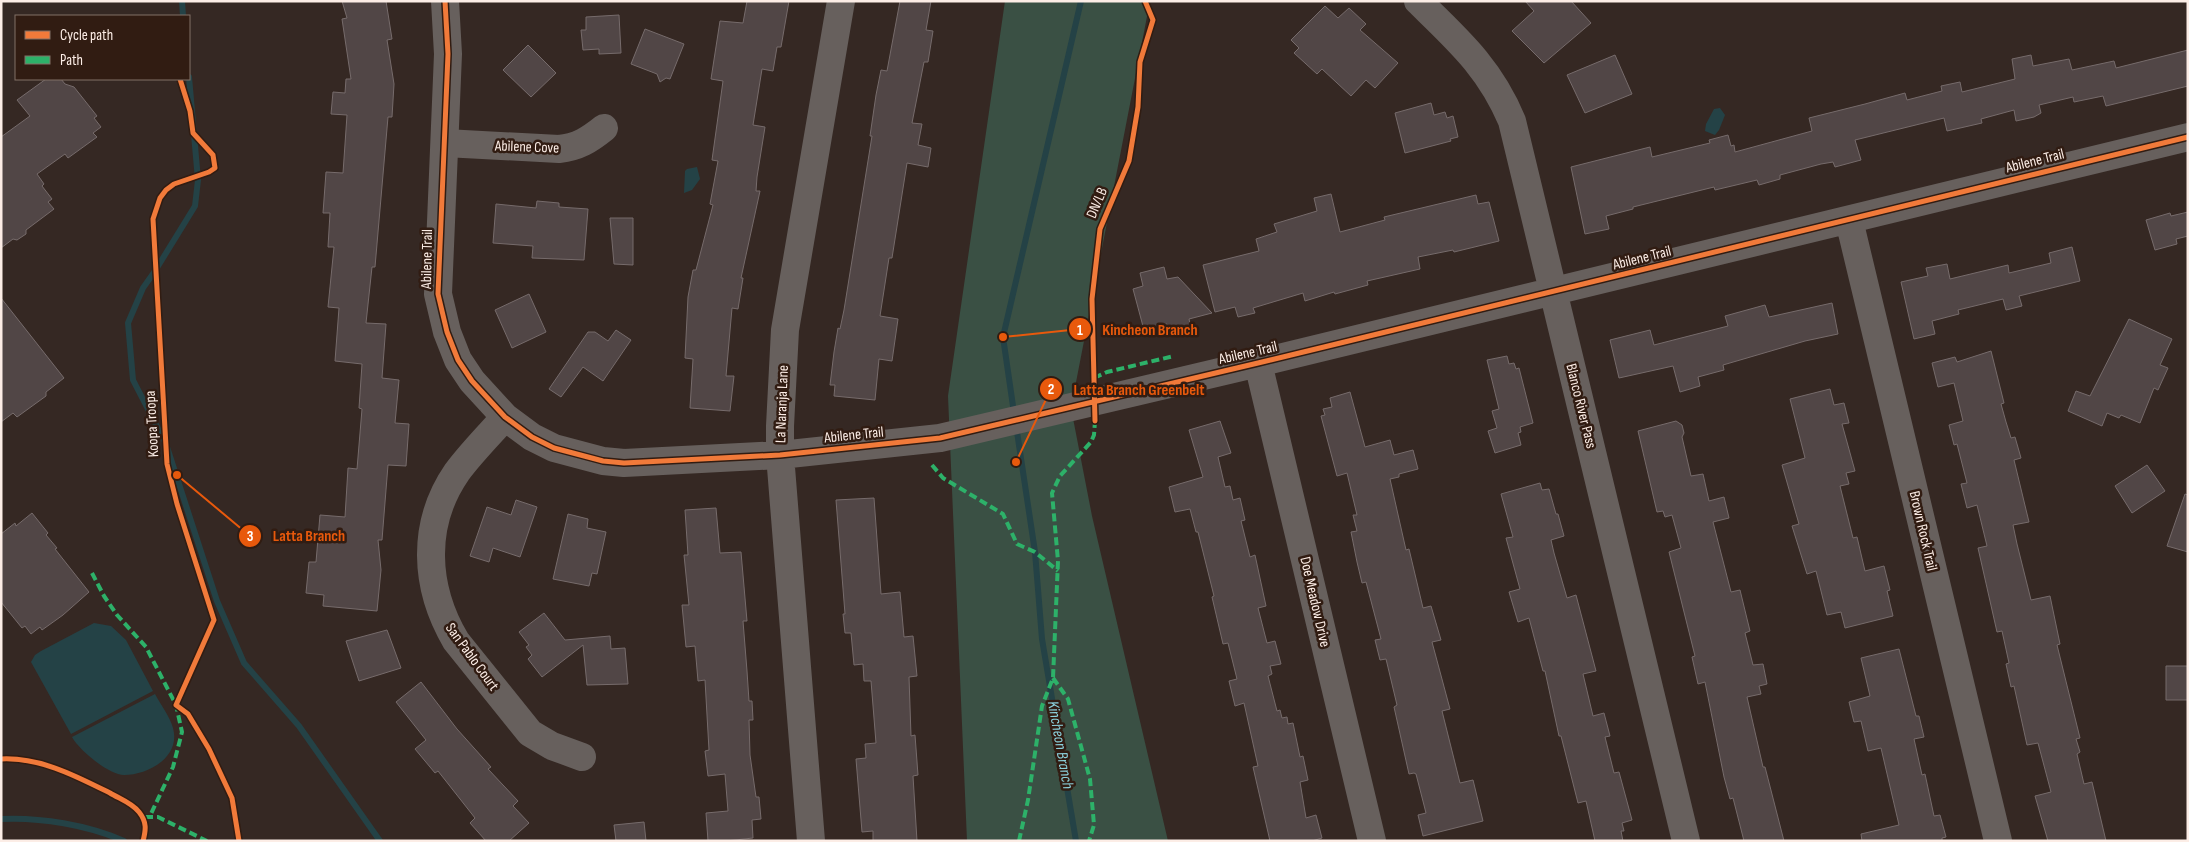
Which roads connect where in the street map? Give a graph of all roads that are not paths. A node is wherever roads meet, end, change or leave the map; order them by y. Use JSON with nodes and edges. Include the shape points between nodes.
{"nodes":[{"id":1,"x":444,"y":1,"type":"edge"},
{"id":2,"x":841,"y":1,"type":"edge"},
{"id":3,"x":1418,"y":1,"type":"edge"},
{"id":4,"x":604,"y":128,"type":"dead end"},
{"id":5,"x":2188,"y":137,"type":"edge"},
{"id":6,"x":445,"y":142,"type":"junction"},
{"id":7,"x":1849,"y":220,"type":"junction"},
{"id":8,"x":1554,"y":292,"type":"junction"},
{"id":9,"x":1258,"y":363,"type":"junction"},
{"id":10,"x":505,"y":418,"type":"junction"},
{"id":11,"x":780,"y":455,"type":"junction"},
{"id":12,"x":582,"y":758,"type":"dead end"},
{"id":13,"x":811,"y":841,"type":"edge"},
{"id":14,"x":1372,"y":841,"type":"edge"},
{"id":15,"x":1686,"y":841,"type":"edge"},
{"id":16,"x":1998,"y":841,"type":"edge"}],
"edges":[{"from":1,"to":6,"type":"street","name":"Abilene Trail","via":[[448,54]]},
{"from":2,"to":11,"type":"street","name":"La Naranja Lane","via":[[785,330]]},
{"from":3,"to":8,"type":"street","name":"Blanco River Pass","via":[[1479,63],[1504,101],[1512,121]]},
{"from":4,"to":6,"type":"street","name":"Abilene Cove","via":[[573,148]]},
{"from":5,"to":7,"type":"street","name":"Abilene Trail"},
{"from":6,"to":10,"type":"street","name":"Abilene Trail","via":[[438,294],[441,312],[458,360],[487,400]]},
{"from":7,"to":8,"type":"street","name":"Abilene Trail"},
{"from":7,"to":16,"type":"street","name":"Brown Rock Trail"},
{"from":8,"to":9,"type":"street","name":"Abilene Trail"},
{"from":8,"to":15,"type":"street","name":"Blanco River Pass"},
{"from":9,"to":11,"type":"street","name":"Abilene Trail","via":[[940,438]]},
{"from":9,"to":14,"type":"street","name":"Doe Meadow Drive"},
{"from":10,"to":11,"type":"street","name":"Abilene Trail","via":[[554,448],[602,461],[640,463]]},
{"from":10,"to":12,"type":"street","name":"San Pablo Court","via":[[458,470],[439,505],[430,554],[436,600],[456,640],[530,733]]},
{"from":11,"to":13,"type":"street","name":"La Naranja Lane"}]}
